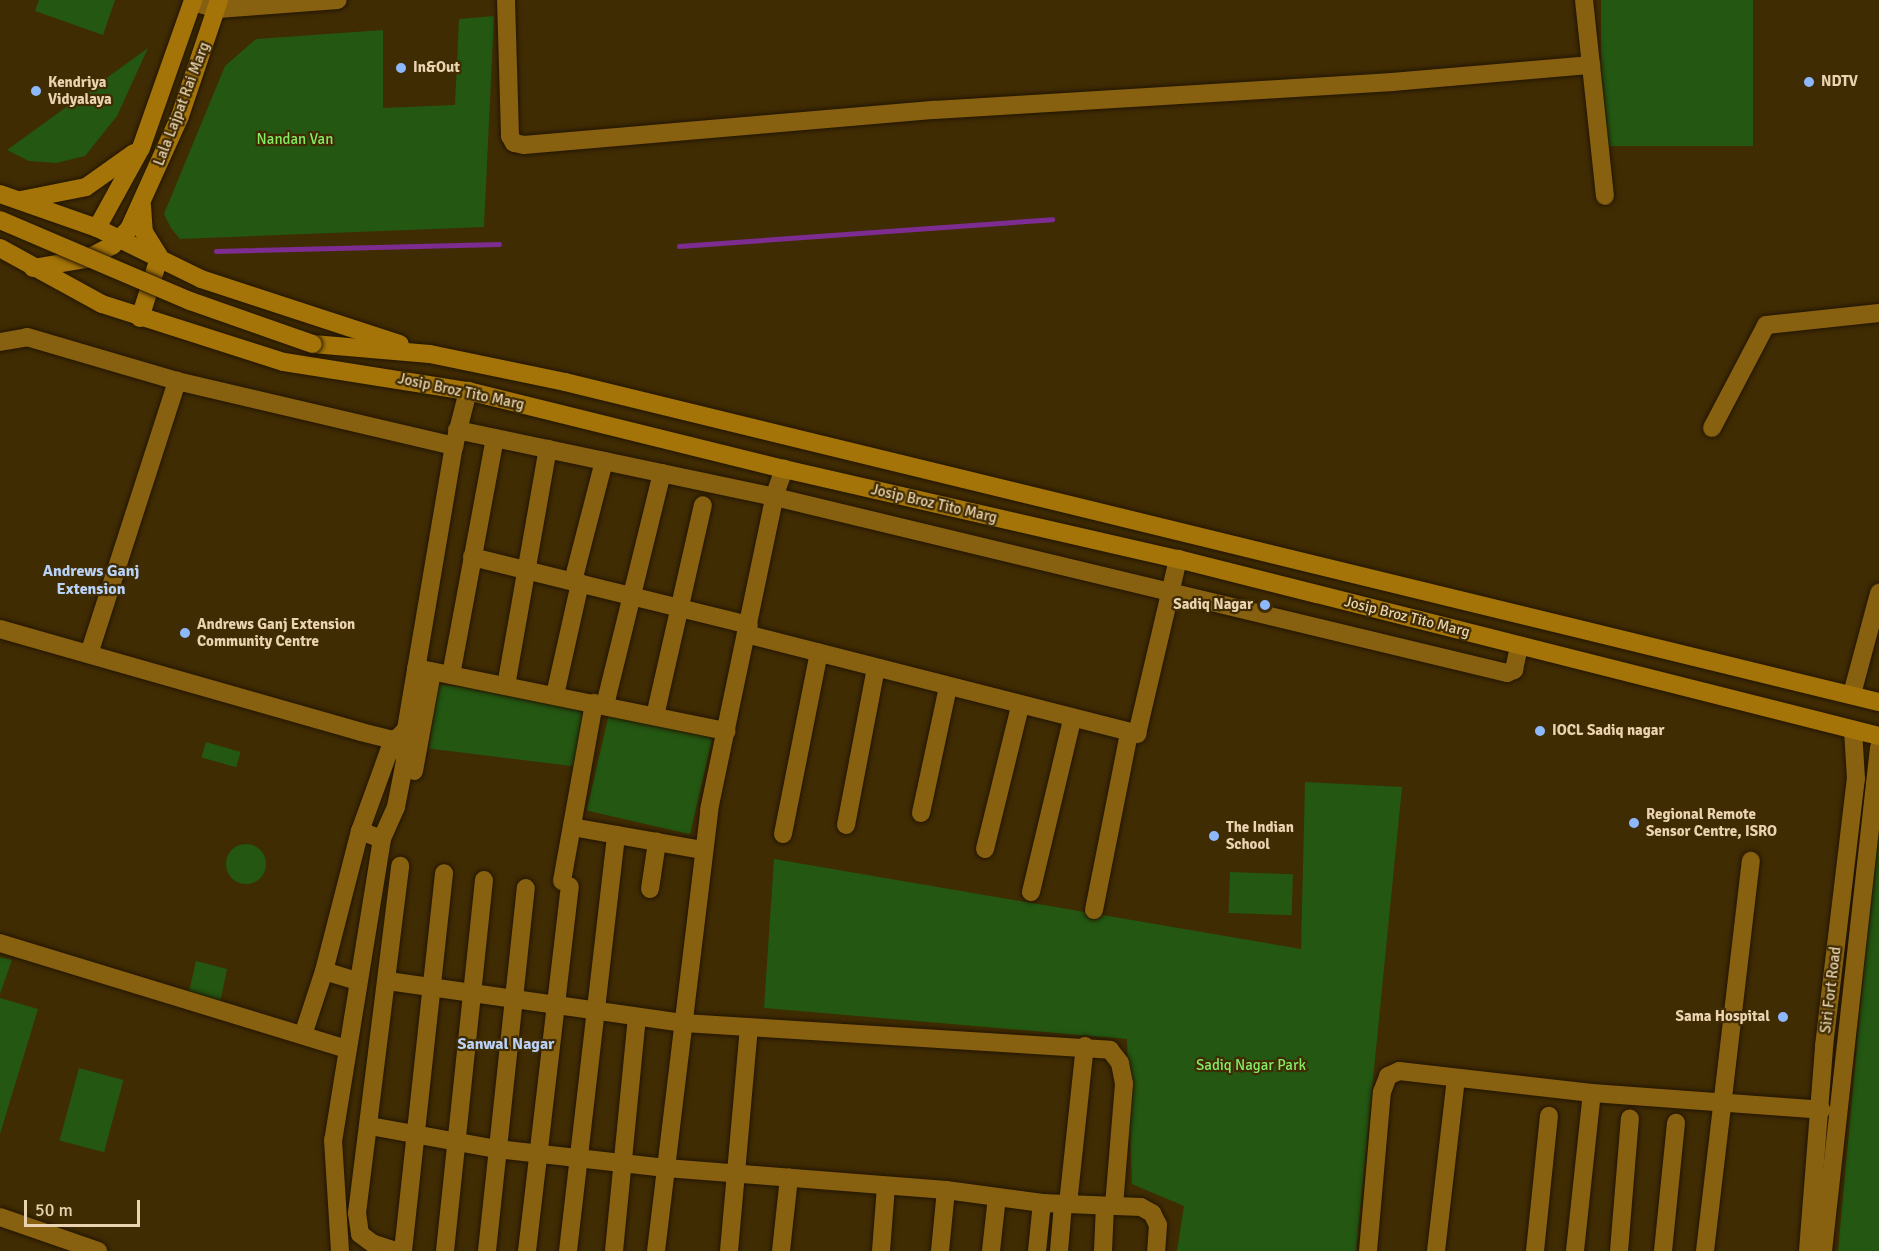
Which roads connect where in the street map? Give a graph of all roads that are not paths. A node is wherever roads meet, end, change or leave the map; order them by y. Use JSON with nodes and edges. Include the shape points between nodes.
{"nodes":[{"id":1,"x":338,"y":0,"type":"edge"},
{"id":2,"x":506,"y":0,"type":"edge"},
{"id":3,"x":1584,"y":0,"type":"edge"},
{"id":4,"x":193,"y":1,"type":"edge"},
{"id":5,"x":218,"y":5,"type":"edge"},
{"id":6,"x":1591,"y":65,"type":"junction"},
{"id":7,"x":141,"y":148,"type":"junction"},
{"id":8,"x":0,"y":194,"type":"edge"},
{"id":9,"x":1605,"y":196,"type":"dead end"},
{"id":10,"x":19,"y":201,"type":"junction"},
{"id":11,"x":142,"y":206,"type":"junction"},
{"id":12,"x":0,"y":220,"type":"edge"},
{"id":13,"x":97,"y":228,"type":"junction"},
{"id":14,"x":120,"y":239,"type":"junction"},
{"id":15,"x":0,"y":248,"type":"edge"},
{"id":16,"x":161,"y":259,"type":"junction"},
{"id":17,"x":33,"y":268,"type":"junction"},
{"id":18,"x":1879,"y":313,"type":"edge"},
{"id":19,"x":140,"y":318,"type":"junction"},
{"id":20,"x":0,"y":342,"type":"edge"},
{"id":21,"x":430,"y":354,"type":"junction"},
{"id":22,"x":177,"y":381,"type":"junction"},
{"id":23,"x":468,"y":391,"type":"junction"},
{"id":24,"x":1712,"y":428,"type":"dead end"},
{"id":25,"x":455,"y":438,"type":"junction"},
{"id":26,"x":495,"y":438,"type":"junction"},
{"id":27,"x":548,"y":449,"type":"junction"},
{"id":28,"x":604,"y":461,"type":"junction"},
{"id":29,"x":784,"y":469,"type":"junction"},
{"id":30,"x":662,"y":473,"type":"junction"},
{"id":31,"x":775,"y":497,"type":"junction"},
{"id":32,"x":703,"y":505,"type":"dead end"},
{"id":33,"x":472,"y":557,"type":"junction"},
{"id":34,"x":1178,"y":560,"type":"junction"},
{"id":35,"x":527,"y":570,"type":"junction"},
{"id":36,"x":577,"y":582,"type":"junction"},
{"id":37,"x":1170,"y":592,"type":"junction"},
{"id":38,"x":1879,"y":593,"type":"edge"},
{"id":39,"x":631,"y":596,"type":"junction"},
{"id":40,"x":680,"y":608,"type":"junction"},
{"id":41,"x":0,"y":629,"type":"edge"},
{"id":42,"x":747,"y":629,"type":"junction"},
{"id":43,"x":1519,"y":646,"type":"junction"},
{"id":44,"x":819,"y":653,"type":"junction"},
{"id":45,"x":89,"y":654,"type":"junction"},
{"id":46,"x":876,"y":668,"type":"junction"},
{"id":47,"x":424,"y":670,"type":"junction"},
{"id":48,"x":451,"y":675,"type":"junction"},
{"id":49,"x":507,"y":686,"type":"junction"},
{"id":50,"x":948,"y":687,"type":"junction"},
{"id":51,"x":1852,"y":694,"type":"junction"},
{"id":52,"x":555,"y":695,"type":"junction"},
{"id":53,"x":1879,"y":702,"type":"edge"},
{"id":54,"x":599,"y":704,"type":"junction"},
{"id":55,"x":1020,"y":706,"type":"junction"},
{"id":56,"x":655,"y":716,"type":"junction"},
{"id":57,"x":1072,"y":720,"type":"junction"},
{"id":58,"x":1853,"y":730,"type":"junction"},
{"id":59,"x":727,"y":731,"type":"junction"},
{"id":60,"x":1129,"y":734,"type":"junction"},
{"id":61,"x":1879,"y":736,"type":"edge"},
{"id":62,"x":396,"y":738,"type":"junction"},
{"id":63,"x":1879,"y":748,"type":"edge"},
{"id":64,"x":406,"y":811,"type":"dead end"},
{"id":65,"x":921,"y":813,"type":"dead end"},
{"id":66,"x":846,"y":825,"type":"dead end"},
{"id":67,"x":572,"y":827,"type":"junction"},
{"id":68,"x":360,"y":831,"type":"junction"},
{"id":69,"x":616,"y":834,"type":"junction"},
{"id":70,"x":783,"y":834,"type":"dead end"},
{"id":71,"x":382,"y":839,"type":"junction"},
{"id":72,"x":657,"y":842,"type":"junction"},
{"id":73,"x":985,"y":849,"type":"dead end"},
{"id":74,"x":703,"y":850,"type":"junction"},
{"id":75,"x":1750,"y":861,"type":"dead end"},
{"id":76,"x":400,"y":866,"type":"dead end"},
{"id":77,"x":444,"y":873,"type":"dead end"},
{"id":78,"x":484,"y":880,"type":"dead end"},
{"id":79,"x":526,"y":888,"type":"dead end"},
{"id":80,"x":650,"y":889,"type":"dead end"},
{"id":81,"x":1031,"y":892,"type":"dead end"},
{"id":82,"x":1094,"y":909,"type":"dead end"},
{"id":83,"x":0,"y":943,"type":"edge"},
{"id":84,"x":324,"y":971,"type":"junction"},
{"id":85,"x":357,"y":981,"type":"junction"},
{"id":86,"x":388,"y":981,"type":"junction"},
{"id":87,"x":431,"y":987,"type":"junction"},
{"id":88,"x":472,"y":993,"type":"junction"},
{"id":89,"x":515,"y":999,"type":"junction"},
{"id":90,"x":554,"y":1005,"type":"junction"},
{"id":91,"x":596,"y":1011,"type":"junction"},
{"id":92,"x":637,"y":1017,"type":"junction"},
{"id":93,"x":684,"y":1023,"type":"junction"},
{"id":94,"x":749,"y":1029,"type":"junction"},
{"id":95,"x":303,"y":1035,"type":"junction"},
{"id":96,"x":1085,"y":1046,"type":"junction"},
{"id":97,"x":347,"y":1049,"type":"junction"},
{"id":98,"x":1456,"y":1078,"type":"junction"},
{"id":99,"x":1592,"y":1093,"type":"junction"},
{"id":100,"x":1720,"y":1102,"type":"junction"},
{"id":101,"x":1821,"y":1110,"type":"junction"},
{"id":102,"x":1549,"y":1116,"type":"dead end"},
{"id":103,"x":1630,"y":1118,"type":"dead end"},
{"id":104,"x":1676,"y":1123,"type":"dead end"},
{"id":105,"x":370,"y":1126,"type":"junction"},
{"id":106,"x":417,"y":1134,"type":"junction"},
{"id":107,"x":457,"y":1141,"type":"junction"},
{"id":108,"x":497,"y":1149,"type":"junction"},
{"id":109,"x":538,"y":1153,"type":"junction"},
{"id":110,"x":579,"y":1158,"type":"junction"},
{"id":111,"x":624,"y":1163,"type":"junction"},
{"id":112,"x":666,"y":1168,"type":"junction"},
{"id":113,"x":736,"y":1173,"type":"junction"},
{"id":114,"x":789,"y":1177,"type":"junction"},
{"id":115,"x":886,"y":1186,"type":"junction"},
{"id":116,"x":946,"y":1190,"type":"junction"},
{"id":117,"x":997,"y":1197,"type":"junction"},
{"id":118,"x":1042,"y":1203,"type":"junction"},
{"id":119,"x":1065,"y":1204,"type":"junction"},
{"id":120,"x":1110,"y":1206,"type":"junction"},
{"id":121,"x":0,"y":1217,"type":"edge"},
{"id":122,"x":98,"y":1251,"type":"edge"},
{"id":123,"x":340,"y":1251,"type":"edge"},
{"id":124,"x":396,"y":1251,"type":"edge"},
{"id":125,"x":403,"y":1251,"type":"edge"},
{"id":126,"x":445,"y":1251,"type":"edge"},
{"id":127,"x":487,"y":1251,"type":"edge"},
{"id":128,"x":527,"y":1251,"type":"edge"},
{"id":129,"x":568,"y":1251,"type":"edge"},
{"id":130,"x":614,"y":1251,"type":"edge"},
{"id":131,"x":656,"y":1251,"type":"edge"},
{"id":132,"x":729,"y":1251,"type":"edge"},
{"id":133,"x":781,"y":1251,"type":"edge"},
{"id":134,"x":881,"y":1251,"type":"edge"},
{"id":135,"x":940,"y":1251,"type":"edge"},
{"id":136,"x":992,"y":1251,"type":"edge"},
{"id":137,"x":1037,"y":1251,"type":"edge"},
{"id":138,"x":1059,"y":1251,"type":"edge"},
{"id":139,"x":1103,"y":1251,"type":"edge"},
{"id":140,"x":1156,"y":1251,"type":"edge"},
{"id":141,"x":1368,"y":1251,"type":"edge"},
{"id":142,"x":1437,"y":1251,"type":"edge"},
{"id":143,"x":1535,"y":1251,"type":"edge"},
{"id":144,"x":1575,"y":1251,"type":"edge"},
{"id":145,"x":1619,"y":1251,"type":"edge"},
{"id":146,"x":1663,"y":1251,"type":"edge"},
{"id":147,"x":1705,"y":1251,"type":"edge"},
{"id":148,"x":1808,"y":1251,"type":"edge"},
{"id":149,"x":1823,"y":1251,"type":"edge"}],
"edges":[{"from":1,"to":5,"type":"street"},
{"from":2,"to":6,"type":"street","via":[[510,136],[514,143],[524,146],[935,110],[1392,82]]},
{"from":3,"to":6,"type":"street"},
{"from":4,"to":5,"type":"street"},
{"from":4,"to":7,"type":"main road","name":"Lala Lajpat Rai Marg"},
{"from":5,"to":11,"type":"main road","name":"Lala Lajpat Rai Marg"},
{"from":6,"to":9,"type":"street"},
{"from":7,"to":10,"type":"main road","via":[[86,187]]},
{"from":7,"to":13,"type":"main road","name":"Lala Lajpat Rai Marg"},
{"from":8,"to":10,"type":"main road"},
{"from":10,"to":13,"type":"main road"},
{"from":11,"to":14,"type":"main road","name":"Lala Lajpat Rai Marg"},
{"from":11,"to":16,"type":"main road","via":[[144,232]]},
{"from":12,"to":21,"type":"main road","name":"Josip Broz Tito Marg","bridge":true,"via":[[190,301],[314,344]]},
{"from":13,"to":14,"type":"main road"},
{"from":14,"to":16,"type":"main road"},
{"from":14,"to":17,"type":"main road","via":[[86,259]]},
{"from":15,"to":17,"type":"main road","name":"Josip Broz Tito Marg"},
{"from":16,"to":19,"type":"main road"},
{"from":16,"to":21,"type":"main road","via":[[201,279]]},
{"from":17,"to":19,"type":"main road","name":"Josip Broz Tito Marg","via":[[102,304]]},
{"from":18,"to":24,"type":"street","via":[[1766,325]]},
{"from":19,"to":23,"type":"main road","name":"Josip Broz Tito Marg","via":[[284,362]]},
{"from":20,"to":22,"type":"street","via":[[27,337]]},
{"from":21,"to":51,"type":"main road","name":"Josip Broz Tito Marg","via":[[565,382]]},
{"from":22,"to":25,"type":"street"},
{"from":22,"to":45,"type":"street"},
{"from":23,"to":25,"type":"street"},
{"from":23,"to":29,"type":"main road","name":"Josip Broz Tito Marg"},
{"from":25,"to":26,"type":"street"},
{"from":25,"to":47,"type":"street"},
{"from":26,"to":27,"type":"street"},
{"from":26,"to":33,"type":"street"},
{"from":27,"to":28,"type":"street"},
{"from":27,"to":35,"type":"street"},
{"from":28,"to":30,"type":"street"},
{"from":28,"to":36,"type":"street"},
{"from":29,"to":31,"type":"street"},
{"from":29,"to":34,"type":"main road","name":"Josip Broz Tito Marg"},
{"from":30,"to":31,"type":"street"},
{"from":30,"to":39,"type":"street"},
{"from":31,"to":37,"type":"street"},
{"from":31,"to":42,"type":"street"},
{"from":32,"to":40,"type":"street"},
{"from":33,"to":35,"type":"street"},
{"from":33,"to":48,"type":"street"},
{"from":34,"to":37,"type":"street"},
{"from":34,"to":43,"type":"main road","name":"Josip Broz Tito Marg"},
{"from":35,"to":36,"type":"street"},
{"from":35,"to":49,"type":"street"},
{"from":36,"to":39,"type":"street"},
{"from":36,"to":52,"type":"street"},
{"from":37,"to":43,"type":"street","via":[[1507,673],[1514,670]]},
{"from":37,"to":60,"type":"street","via":[[1139,732]]},
{"from":38,"to":51,"type":"street"},
{"from":39,"to":40,"type":"street"},
{"from":39,"to":54,"type":"street"},
{"from":40,"to":42,"type":"street"},
{"from":40,"to":56,"type":"street"},
{"from":41,"to":45,"type":"street"},
{"from":42,"to":44,"type":"street"},
{"from":42,"to":59,"type":"street"},
{"from":43,"to":58,"type":"main road","name":"Josip Broz Tito Marg"},
{"from":44,"to":46,"type":"street"},
{"from":44,"to":70,"type":"street"},
{"from":45,"to":62,"type":"street"},
{"from":46,"to":50,"type":"street"},
{"from":46,"to":66,"type":"street"},
{"from":47,"to":48,"type":"street"},
{"from":47,"to":62,"type":"street","via":[[406,729]]},
{"from":47,"to":64,"type":"street"},
{"from":48,"to":49,"type":"street"},
{"from":49,"to":52,"type":"street"},
{"from":50,"to":55,"type":"street"},
{"from":50,"to":65,"type":"street"},
{"from":51,"to":53,"type":"main road","name":"Josip Broz Tito Marg"},
{"from":52,"to":54,"type":"street"},
{"from":54,"to":56,"type":"street"},
{"from":54,"to":67,"type":"street"},
{"from":55,"to":57,"type":"street"},
{"from":55,"to":73,"type":"street"},
{"from":56,"to":59,"type":"street"},
{"from":57,"to":60,"type":"street"},
{"from":57,"to":81,"type":"street"},
{"from":58,"to":61,"type":"main road","name":"Josip Broz Tito Marg"},
{"from":58,"to":101,"type":"street","name":"Siri Fort Road","via":[[1856,779],[1824,1046]]},
{"from":59,"to":74,"type":"street"},
{"from":60,"to":82,"type":"street"},
{"from":62,"to":68,"type":"street"},
{"from":62,"to":71,"type":"street","via":[[405,761],[396,807]]},
{"from":63,"to":149,"type":"street","name":"Siri Fort Road"},
{"from":67,"to":69,"type":"street"},
{"from":67,"to":90,"type":"street"},
{"from":68,"to":71,"type":"street"},
{"from":68,"to":84,"type":"street"},
{"from":69,"to":72,"type":"street"},
{"from":69,"to":91,"type":"street"},
{"from":71,"to":85,"type":"street"},
{"from":72,"to":74,"type":"street"},
{"from":72,"to":80,"type":"street"},
{"from":74,"to":93,"type":"street"},
{"from":75,"to":100,"type":"street"},
{"from":76,"to":86,"type":"street"},
{"from":77,"to":87,"type":"street"},
{"from":78,"to":88,"type":"street"},
{"from":79,"to":89,"type":"street"},
{"from":83,"to":95,"type":"street"},
{"from":84,"to":85,"type":"street"},
{"from":84,"to":95,"type":"street"},
{"from":85,"to":97,"type":"street"},
{"from":86,"to":87,"type":"street"},
{"from":86,"to":105,"type":"street"},
{"from":87,"to":88,"type":"street"},
{"from":87,"to":106,"type":"street"},
{"from":88,"to":89,"type":"street"},
{"from":88,"to":107,"type":"street"},
{"from":89,"to":90,"type":"street"},
{"from":89,"to":108,"type":"street"},
{"from":90,"to":91,"type":"street"},
{"from":90,"to":109,"type":"street"},
{"from":91,"to":92,"type":"street"},
{"from":91,"to":110,"type":"street"},
{"from":92,"to":93,"type":"street"},
{"from":92,"to":111,"type":"street"},
{"from":93,"to":94,"type":"street"},
{"from":93,"to":112,"type":"street"},
{"from":94,"to":96,"type":"street"},
{"from":94,"to":113,"type":"street"},
{"from":95,"to":97,"type":"street"},
{"from":96,"to":119,"type":"street"},
{"from":96,"to":120,"type":"street","via":[[1110,1050],[1120,1063],[1122,1074]]},
{"from":97,"to":123,"type":"street","via":[[333,1140]]},
{"from":98,"to":99,"type":"street"},
{"from":98,"to":141,"type":"street","via":[[1399,1071],[1388,1076],[1382,1092]]},
{"from":98,"to":142,"type":"street"},
{"from":99,"to":100,"type":"street"},
{"from":99,"to":144,"type":"street"},
{"from":100,"to":101,"type":"street"},
{"from":100,"to":147,"type":"street"},
{"from":101,"to":148,"type":"street","name":"Siri Fort Road"},
{"from":102,"to":143,"type":"street"},
{"from":103,"to":145,"type":"street"},
{"from":104,"to":146,"type":"street"},
{"from":105,"to":106,"type":"street"},
{"from":105,"to":124,"type":"street","via":[[357,1213],[360,1234],[372,1243]]},
{"from":106,"to":107,"type":"street"},
{"from":106,"to":125,"type":"street"},
{"from":107,"to":108,"type":"street"},
{"from":107,"to":126,"type":"street"},
{"from":108,"to":109,"type":"street"},
{"from":108,"to":127,"type":"street"},
{"from":109,"to":110,"type":"street"},
{"from":109,"to":128,"type":"street"},
{"from":110,"to":111,"type":"street"},
{"from":110,"to":129,"type":"street"},
{"from":111,"to":112,"type":"street"},
{"from":111,"to":130,"type":"street"},
{"from":112,"to":113,"type":"street"},
{"from":112,"to":131,"type":"street"},
{"from":113,"to":114,"type":"street"},
{"from":113,"to":132,"type":"street"},
{"from":114,"to":115,"type":"street"},
{"from":114,"to":133,"type":"street"},
{"from":115,"to":116,"type":"street"},
{"from":115,"to":134,"type":"street"},
{"from":116,"to":117,"type":"street"},
{"from":116,"to":135,"type":"street"},
{"from":117,"to":118,"type":"street"},
{"from":117,"to":136,"type":"street"},
{"from":118,"to":119,"type":"street"},
{"from":118,"to":137,"type":"street"},
{"from":119,"to":120,"type":"street"},
{"from":119,"to":138,"type":"street"},
{"from":120,"to":139,"type":"street"},
{"from":120,"to":140,"type":"street","via":[[1142,1207],[1152,1214],[1158,1225]]},
{"from":121,"to":122,"type":"street"}]}
